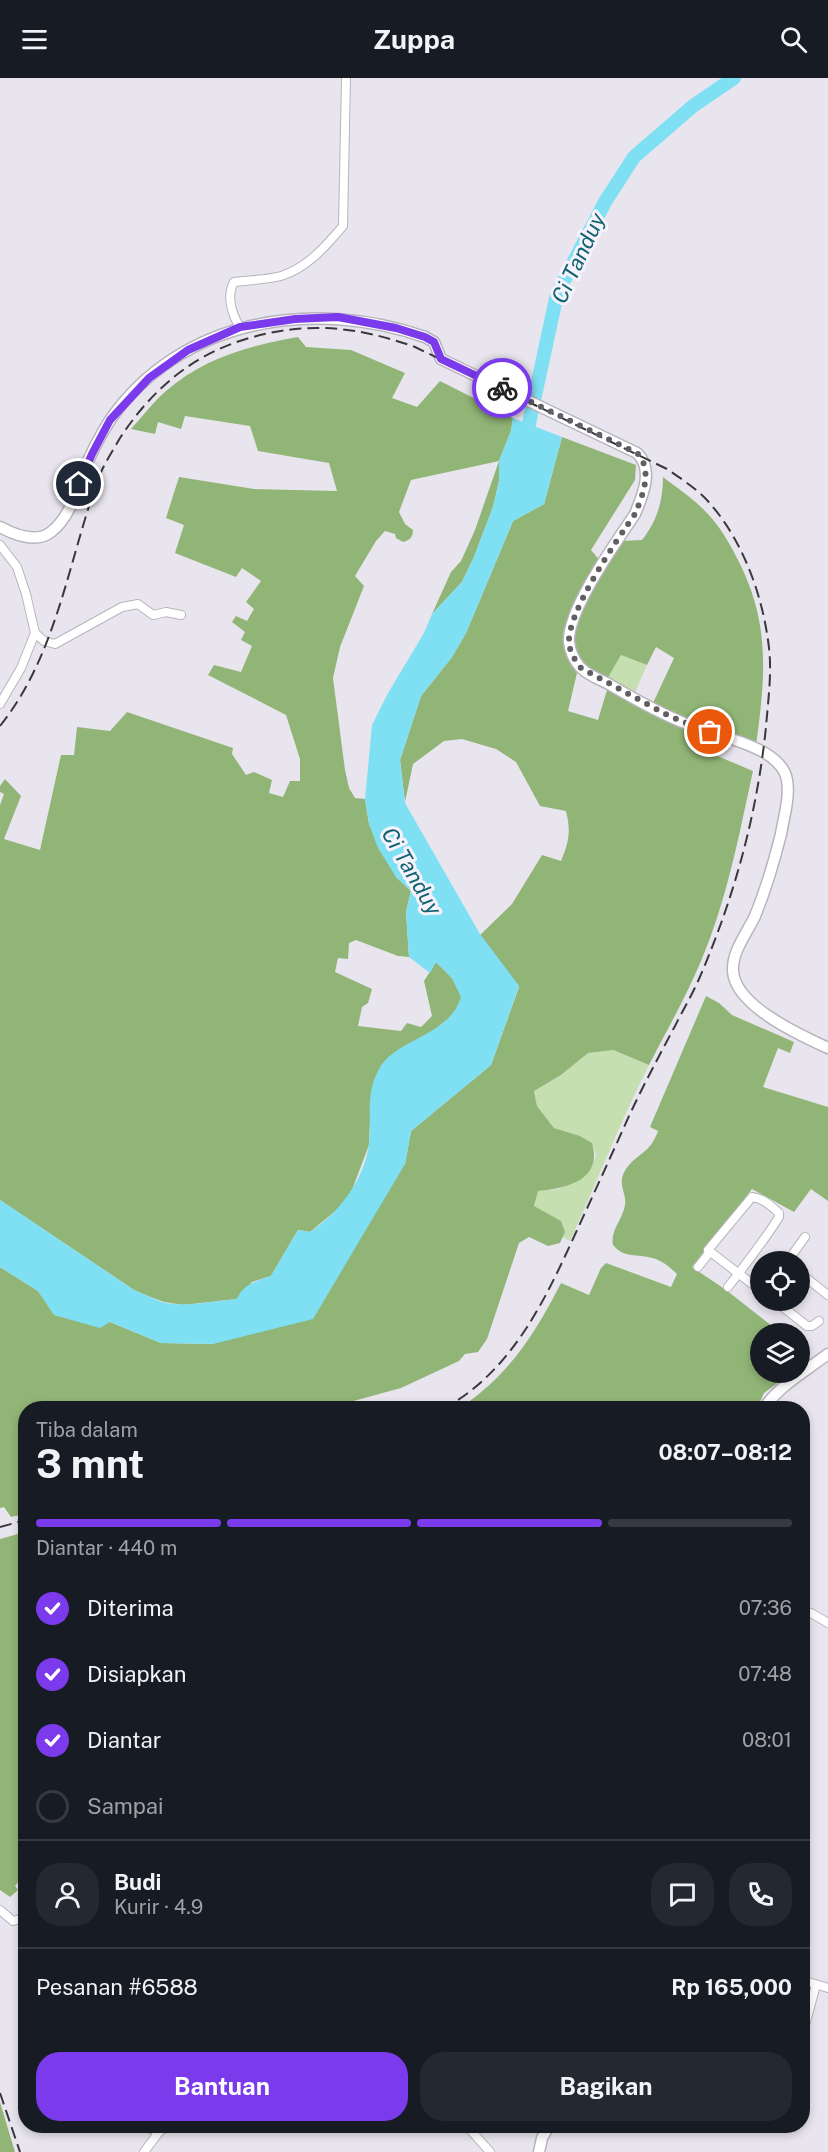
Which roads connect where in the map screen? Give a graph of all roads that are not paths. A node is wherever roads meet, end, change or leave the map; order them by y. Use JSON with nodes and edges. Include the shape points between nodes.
{"nodes":[{"id":1,"x":346,"y":78,"type":"edge"},
{"id":2,"x":240,"y":327,"type":"junction"},
{"id":3,"x":0,"y":527,"type":"edge"},
{"id":4,"x":0,"y":545,"type":"edge"},
{"id":5,"x":181,"y":615,"type":"dead end"},
{"id":6,"x":34,"y":633,"type":"junction"},
{"id":7,"x":0,"y":704,"type":"edge"},
{"id":8,"x":828,"y":1048,"type":"edge"},
{"id":9,"x":805,"y":1237,"type":"dead end"},
{"id":10,"x":795,"y":1251,"type":"edge"},
{"id":11,"x":710,"y":1252,"type":"junction"},
{"id":12,"x":698,"y":1267,"type":"dead end"},
{"id":13,"x":738,"y":1274,"type":"junction"},
{"id":14,"x":810,"y":1281,"type":"edge"},
{"id":15,"x":750,"y":1283,"type":"edge"},
{"id":16,"x":728,"y":1287,"type":"dead end"},
{"id":17,"x":828,"y":1295,"type":"edge"},
{"id":18,"x":788,"y":1311,"type":"edge"},
{"id":19,"x":819,"y":1322,"type":"dead end"},
{"id":20,"x":828,"y":1354,"type":"edge"},
{"id":21,"x":768,"y":1401,"type":"edge"},
{"id":22,"x":810,"y":1614,"type":"edge"},
{"id":23,"x":828,"y":1623,"type":"edge"},
{"id":24,"x":0,"y":1910,"type":"edge"},
{"id":25,"x":18,"y":1920,"type":"edge"},
{"id":26,"x":810,"y":1983,"type":"edge"},
{"id":27,"x":816,"y":1985,"type":"junction"},
{"id":28,"x":828,"y":1988,"type":"edge"},
{"id":29,"x":810,"y":2007,"type":"edge"},
{"id":30,"x":158,"y":2133,"type":"edge"},
{"id":31,"x":472,"y":2133,"type":"edge"},
{"id":32,"x":545,"y":2133,"type":"edge"},
{"id":33,"x":144,"y":2152,"type":"edge"},
{"id":34,"x":490,"y":2152,"type":"edge"},
{"id":35,"x":538,"y":2152,"type":"edge"}],
"edges":[{"from":1,"to":2,"type":"street","via":[[343,226],[320,252],[296,269],[280,276],[234,282],[230,293],[232,315]]},
{"from":2,"to":3,"type":"street","via":[[188,350],[128,399],[110,420],[92,454],[65,519],[52,531],[36,538]]},
{"from":2,"to":8,"type":"street","via":[[338,317],[425,337],[434,342],[441,359],[642,458],[646,482],[640,503],[586,592],[570,632],[573,656],[581,668],[621,691],[690,725],[763,752],[779,763],[788,794],[777,848],[733,970],[741,991],[751,1002],[773,1020]]},
{"from":4,"to":6,"type":"street","via":[[17,567]]},
{"from":5,"to":6,"type":"street","via":[[153,615],[138,604],[55,644]]},
{"from":6,"to":7,"type":"street","via":[[18,674]]},
{"from":9,"to":10,"type":"street"},
{"from":11,"to":12,"type":"street"},
{"from":11,"to":13,"type":"street"},
{"from":11,"to":13,"type":"street","via":[[752,1197],[763,1200],[779,1216]]},
{"from":13,"to":15,"type":"street"},
{"from":13,"to":16,"type":"street"},
{"from":14,"to":17,"type":"street"},
{"from":18,"to":19,"type":"street","via":[[807,1326]]},
{"from":20,"to":21,"type":"street"},
{"from":22,"to":23,"type":"street"},
{"from":24,"to":25,"type":"street","via":[[13,1921]]},
{"from":26,"to":27,"type":"street"},
{"from":27,"to":28,"type":"street"},
{"from":27,"to":29,"type":"street"},
{"from":30,"to":33,"type":"street"},
{"from":31,"to":34,"type":"street"},
{"from":32,"to":35,"type":"street"}]}
